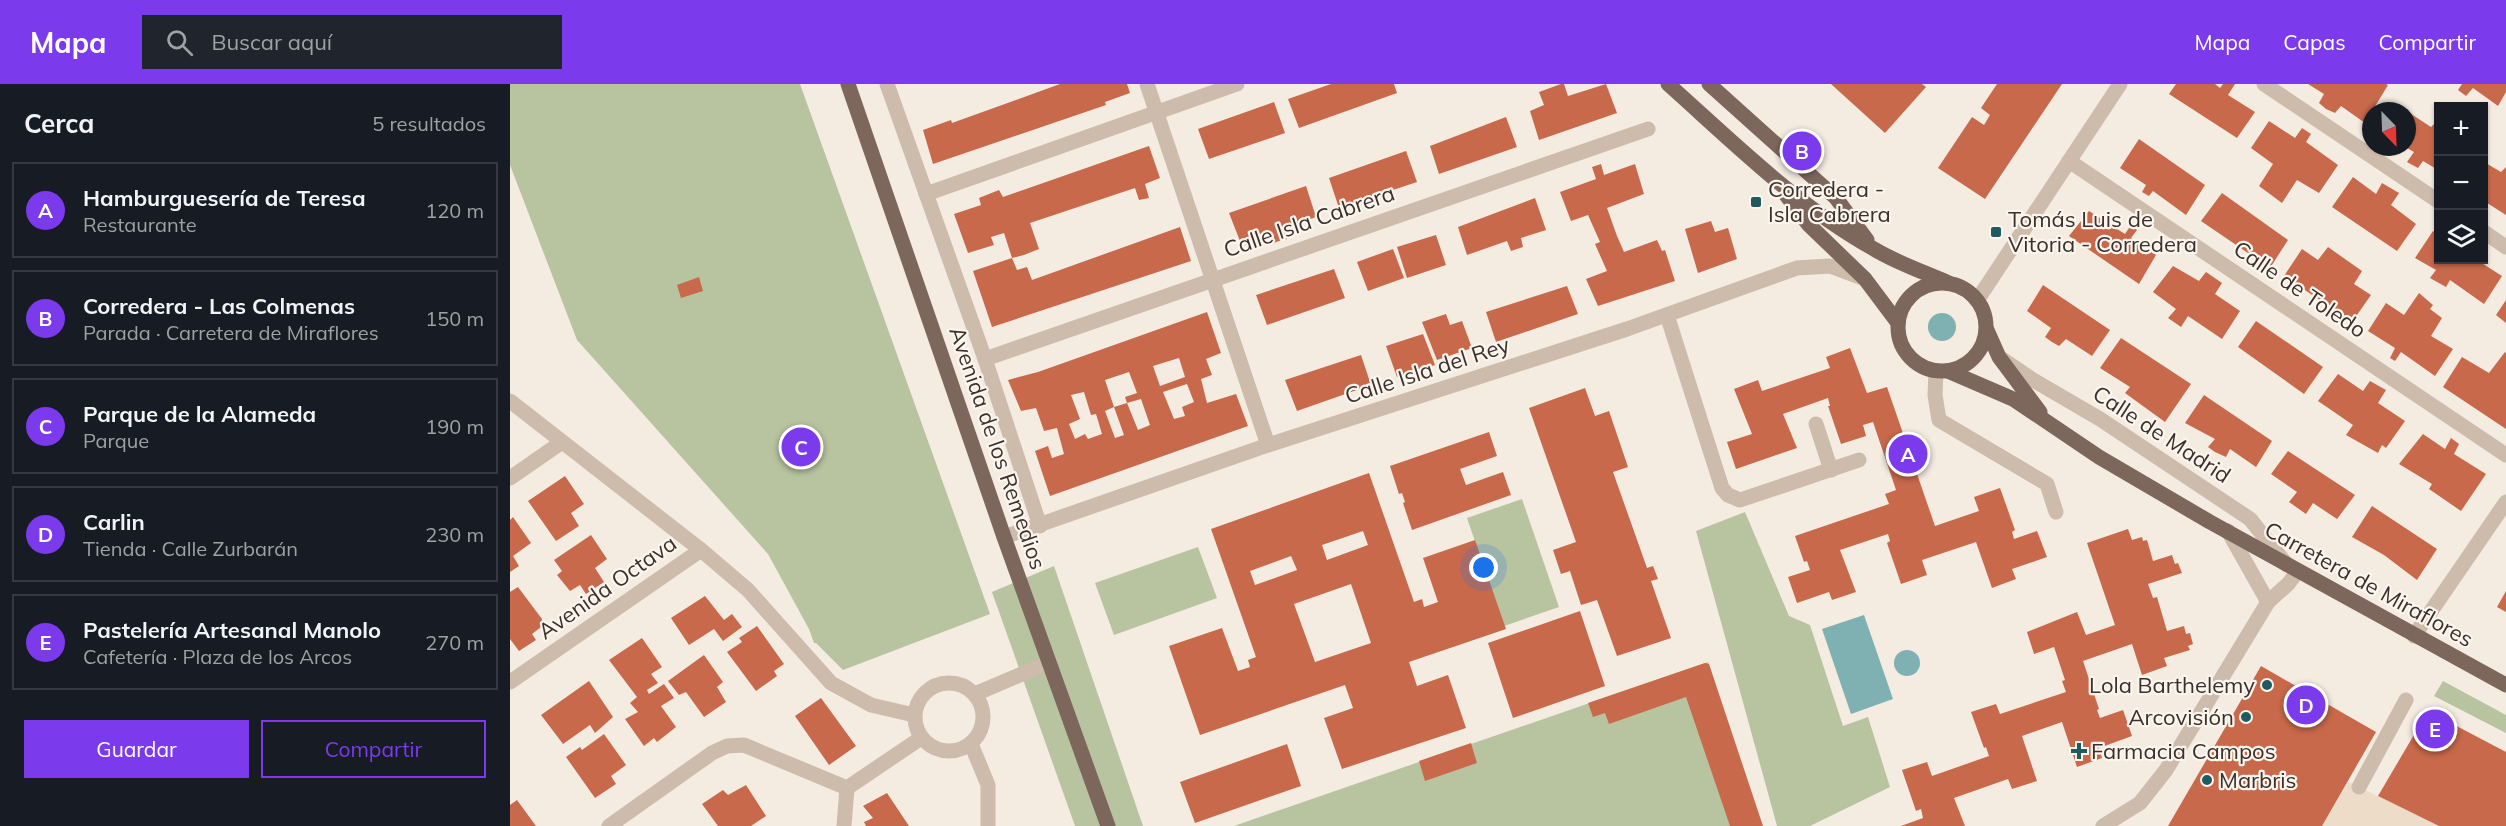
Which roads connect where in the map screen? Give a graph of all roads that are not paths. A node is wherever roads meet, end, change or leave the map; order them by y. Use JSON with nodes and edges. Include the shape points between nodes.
{"nodes":[{"id":1,"x":848,"y":84,"type":"edge"},
{"id":2,"x":887,"y":84,"type":"edge"},
{"id":3,"x":1147,"y":84,"type":"edge"},
{"id":4,"x":1237,"y":84,"type":"edge"},
{"id":5,"x":1668,"y":84,"type":"edge"},
{"id":6,"x":1709,"y":84,"type":"edge"},
{"id":7,"x":2120,"y":84,"type":"edge"},
{"id":8,"x":2264,"y":84,"type":"edge"},
{"id":9,"x":1156,"y":112,"type":"junction"},
{"id":10,"x":1648,"y":129,"type":"dead end"},
{"id":11,"x":2070,"y":160,"type":"junction"},
{"id":12,"x":1776,"y":182,"type":"junction"},
{"id":13,"x":927,"y":194,"type":"junction"},
{"id":14,"x":2434,"y":198,"type":"edge"},
{"id":15,"x":2488,"y":235,"type":"edge"},
{"id":16,"x":2506,"y":247,"type":"edge"},
{"id":17,"x":1875,"y":250,"type":"junction"},
{"id":18,"x":1214,"y":278,"type":"junction"},
{"id":19,"x":1865,"y":279,"type":"junction"},
{"id":20,"x":1949,"y":283,"type":"junction"},
{"id":21,"x":1978,"y":299,"type":"junction"},
{"id":22,"x":1667,"y":315,"type":"junction"},
{"id":23,"x":1898,"y":323,"type":"junction"},
{"id":24,"x":1987,"y":330,"type":"junction"},
{"id":25,"x":1999,"y":357,"type":"junction"},
{"id":26,"x":986,"y":359,"type":"junction"},
{"id":27,"x":1942,"y":371,"type":"junction"},
{"id":28,"x":510,"y":401,"type":"edge"},
{"id":29,"x":2045,"y":419,"type":"junction"},
{"id":30,"x":1816,"y":424,"type":"dead end"},
{"id":31,"x":562,"y":442,"type":"junction"},
{"id":32,"x":1268,"y":445,"type":"junction"},
{"id":33,"x":2506,"y":455,"type":"edge"},
{"id":34,"x":1859,"y":460,"type":"dead end"},
{"id":35,"x":1830,"y":470,"type":"junction"},
{"id":36,"x":510,"y":478,"type":"edge"},
{"id":37,"x":2506,"y":502,"type":"edge"},
{"id":38,"x":2056,"y":512,"type":"dead end"},
{"id":39,"x":1040,"y":526,"type":"junction"},
{"id":40,"x":2228,"y":531,"type":"junction"},
{"id":41,"x":1004,"y":537,"type":"junction"},
{"id":42,"x":701,"y":550,"type":"junction"},
{"id":43,"x":2293,"y":568,"type":"junction"},
{"id":44,"x":2268,"y":602,"type":"junction"},
{"id":45,"x":2414,"y":636,"type":"junction"},
{"id":46,"x":1050,"y":662,"type":"junction"},
{"id":47,"x":510,"y":682,"type":"edge"},
{"id":48,"x":2506,"y":685,"type":"edge"},
{"id":49,"x":975,"y":693,"type":"junction"},
{"id":50,"x":2406,"y":700,"type":"dead end"},
{"id":51,"x":914,"y":715,"type":"junction"},
{"id":52,"x":921,"y":738,"type":"junction"},
{"id":53,"x":971,"y":744,"type":"junction"},
{"id":54,"x":2359,"y":787,"type":"dead end"},
{"id":55,"x":847,"y":788,"type":"junction"},
{"id":56,"x":2110,"y":824,"type":"edge"},
{"id":57,"x":609,"y":826,"type":"edge"},
{"id":58,"x":844,"y":826,"type":"edge"},
{"id":59,"x":988,"y":826,"type":"edge"},
{"id":60,"x":1108,"y":826,"type":"edge"}],
"edges":[{"from":1,"to":41,"type":"main road","name":"Avenida de los Remedios"},
{"from":2,"to":13,"type":"street","name":"Avenida de los Remedios"},
{"from":3,"to":9,"type":"street"},
{"from":4,"to":9,"type":"street"},
{"from":5,"to":12,"type":"main road"},
{"from":6,"to":17,"type":"main road","via":[[1836,198]]},
{"from":7,"to":11,"type":"street"},
{"from":8,"to":14,"type":"street"},
{"from":9,"to":13,"type":"street"},
{"from":9,"to":18,"type":"street"},
{"from":10,"to":18,"type":"street","name":"Calle Isla Cabrera"},
{"from":11,"to":21,"type":"street"},
{"from":11,"to":33,"type":"street","name":"Calle de Toledo"},
{"from":12,"to":17,"type":"main road"},
{"from":12,"to":19,"type":"main road","via":[[1808,224]]},
{"from":13,"to":26,"type":"street","name":"Avenida de los Remedios"},
{"from":15,"to":16,"type":"street"},
{"from":17,"to":20,"type":"main road"},
{"from":18,"to":26,"type":"street","name":"Calle Isla Cabrera"},
{"from":18,"to":32,"type":"street"},
{"from":19,"to":22,"type":"street","name":"Calle Isla del Rey","via":[[1830,266],[1797,268]]},
{"from":19,"to":23,"type":"main road"},
{"from":20,"to":21,"type":"main road"},
{"from":20,"to":23,"type":"main road","via":[[1934,283],[1909,297]]},
{"from":21,"to":24,"type":"main road"},
{"from":22,"to":32,"type":"street","name":"Calle Isla del Rey"},
{"from":22,"to":35,"type":"street","via":[[1722,488],[1728,495],[1740,500]]},
{"from":23,"to":27,"type":"main road","via":[[1899,337],[1912,360]]},
{"from":24,"to":25,"type":"main road"},
{"from":24,"to":27,"type":"main road","via":[[1970,362]]},
{"from":25,"to":29,"type":"main road"},
{"from":25,"to":43,"type":"street","name":"Calle de Madrid","via":[[2100,418],[2250,519]]},
{"from":26,"to":39,"type":"street","name":"Avenida de los Remedios"},
{"from":27,"to":29,"type":"main road","via":[[2013,399]]},
{"from":27,"to":38,"type":"street","via":[[1935,395],[1939,420],[2047,484]]},
{"from":28,"to":31,"type":"street"},
{"from":29,"to":40,"type":"main road","name":"Carretera de Miraflores","via":[[2099,457]]},
{"from":30,"to":35,"type":"street"},
{"from":31,"to":36,"type":"street"},
{"from":31,"to":42,"type":"street"},
{"from":32,"to":39,"type":"street","name":"Calle Isla del Rey"},
{"from":34,"to":35,"type":"street"},
{"from":37,"to":45,"type":"street"},
{"from":39,"to":41,"type":"street","name":"Calle Isla del Rey"},
{"from":40,"to":43,"type":"main road","name":"Carretera de Miraflores"},
{"from":40,"to":44,"type":"street"},
{"from":41,"to":46,"type":"main road","name":"Avenida de los Remedios"},
{"from":42,"to":47,"type":"street","name":"Avenida Octava"},
{"from":42,"to":51,"type":"street","via":[[747,590],[831,683],[871,705]]},
{"from":43,"to":44,"type":"street","via":[[2288,584]]},
{"from":43,"to":45,"type":"main road","name":"Carretera de Miraflores"},
{"from":44,"to":56,"type":"street","via":[[2166,770],[2140,803]]},
{"from":45,"to":48,"type":"main road","name":"Carretera de Miraflores"},
{"from":46,"to":49,"type":"street"},
{"from":46,"to":60,"type":"main road","name":"Avenida de los Remedios"},
{"from":49,"to":51,"type":"street","via":[[961,684],[945,682],[930,688],[919,699]]},
{"from":49,"to":53,"type":"street","via":[[983,710],[982,729]]},
{"from":50,"to":54,"type":"street"},
{"from":51,"to":52,"type":"street"},
{"from":52,"to":53,"type":"street","via":[[945,752]]},
{"from":52,"to":55,"type":"street"},
{"from":53,"to":59,"type":"street","via":[[988,785]]},
{"from":55,"to":57,"type":"street","via":[[744,745],[727,746]]},
{"from":55,"to":58,"type":"street"}]}
